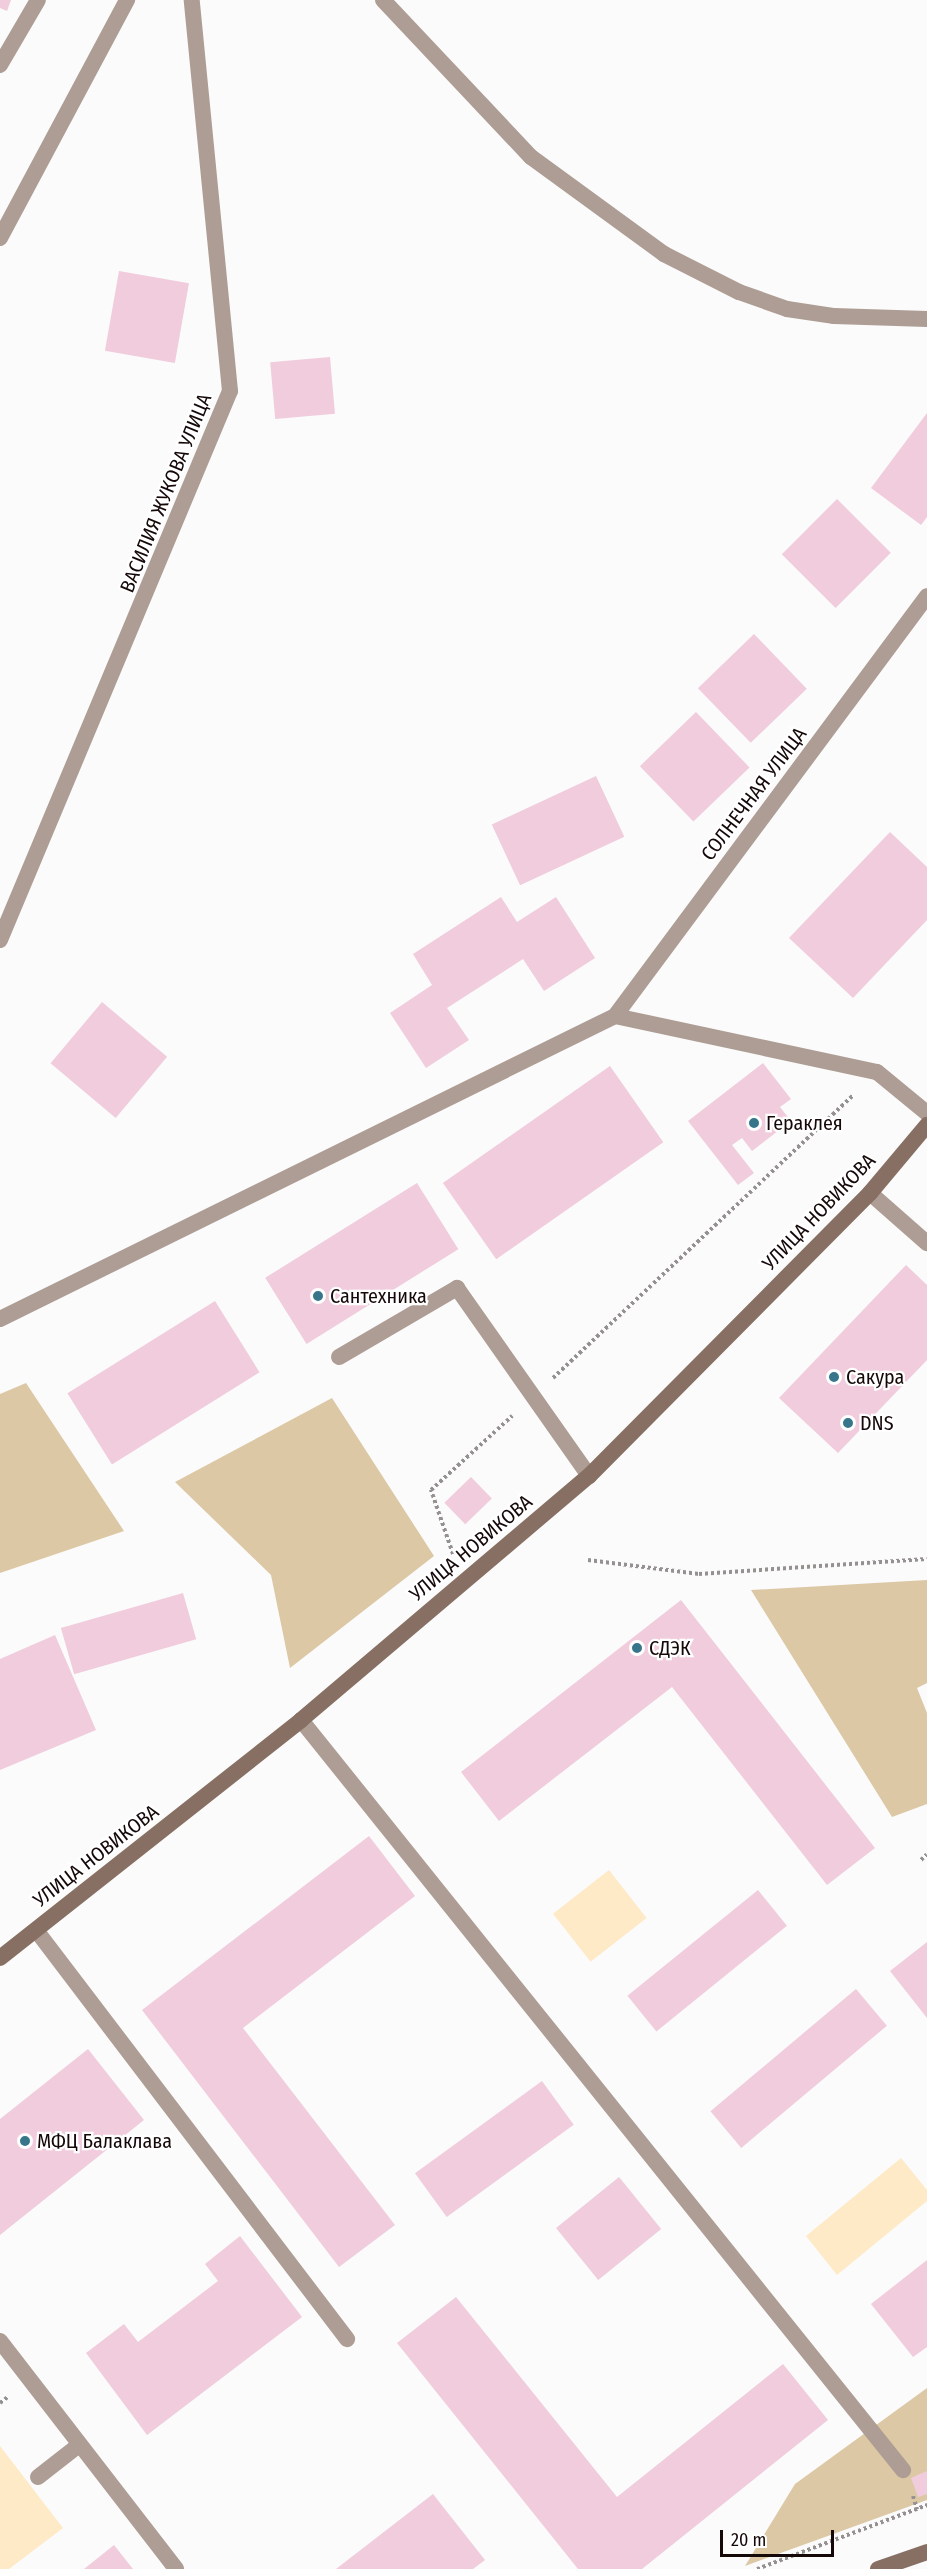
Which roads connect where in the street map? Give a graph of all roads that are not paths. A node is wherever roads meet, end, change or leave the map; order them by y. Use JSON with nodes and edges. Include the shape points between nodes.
{"nodes":[{"id":1,"x":38,"y":0,"type":"edge"},
{"id":2,"x":127,"y":0,"type":"edge"},
{"id":3,"x":192,"y":0,"type":"edge"},
{"id":4,"x":383,"y":0,"type":"edge"},
{"id":5,"x":0,"y":65,"type":"edge"},
{"id":6,"x":0,"y":238,"type":"edge"},
{"id":7,"x":927,"y":319,"type":"edge"},
{"id":8,"x":927,"y":596,"type":"edge"},
{"id":9,"x":0,"y":940,"type":"edge"},
{"id":10,"x":615,"y":1016,"type":"junction"},
{"id":11,"x":927,"y":1113,"type":"edge"},
{"id":12,"x":927,"y":1125,"type":"edge"},
{"id":13,"x":870,"y":1193,"type":"junction"},
{"id":14,"x":927,"y":1243,"type":"edge"},
{"id":15,"x":0,"y":1319,"type":"edge"},
{"id":16,"x":339,"y":1357,"type":"dead end"},
{"id":17,"x":589,"y":1476,"type":"junction"},
{"id":18,"x":301,"y":1720,"type":"junction"},
{"id":19,"x":36,"y":1930,"type":"junction"},
{"id":20,"x":0,"y":1958,"type":"edge"},
{"id":21,"x":347,"y":2339,"type":"dead end"},
{"id":22,"x":0,"y":2341,"type":"edge"},
{"id":23,"x":79,"y":2445,"type":"junction"},
{"id":24,"x":903,"y":2470,"type":"dead end"},
{"id":25,"x":38,"y":2477,"type":"dead end"},
{"id":26,"x":927,"y":2552,"type":"edge"},
{"id":27,"x":176,"y":2569,"type":"edge"},
{"id":28,"x":878,"y":2569,"type":"edge"}],
"edges":[{"from":1,"to":5,"type":"street"},
{"from":2,"to":6,"type":"street"},
{"from":3,"to":9,"type":"street","name":"ВАСИЛИЯ ЖУКОВА УЛИЦА","via":[[230,391]]},
{"from":4,"to":7,"type":"street","via":[[531,157],[664,254],[739,292],[788,309],[834,316]]},
{"from":8,"to":10,"type":"street","name":"СОЛНЕЧНАЯ УЛИЦА"},
{"from":10,"to":11,"type":"street","via":[[877,1072]]},
{"from":10,"to":15,"type":"street"},
{"from":12,"to":13,"type":"main road","name":"УЛИЦА НОВИКОВА"},
{"from":13,"to":14,"type":"street"},
{"from":13,"to":17,"type":"main road","name":"УЛИЦА НОВИКОВА"},
{"from":16,"to":17,"type":"street","via":[[457,1288]]},
{"from":17,"to":18,"type":"main road","name":"УЛИЦА НОВИКОВА"},
{"from":18,"to":19,"type":"main road","name":"УЛИЦА НОВИКОВА"},
{"from":18,"to":24,"type":"street"},
{"from":19,"to":20,"type":"main road","name":"УЛИЦА НОВИКОВА"},
{"from":19,"to":21,"type":"street"},
{"from":22,"to":23,"type":"street"},
{"from":23,"to":25,"type":"street"},
{"from":23,"to":27,"type":"street"},
{"from":26,"to":28,"type":"main road"}]}
